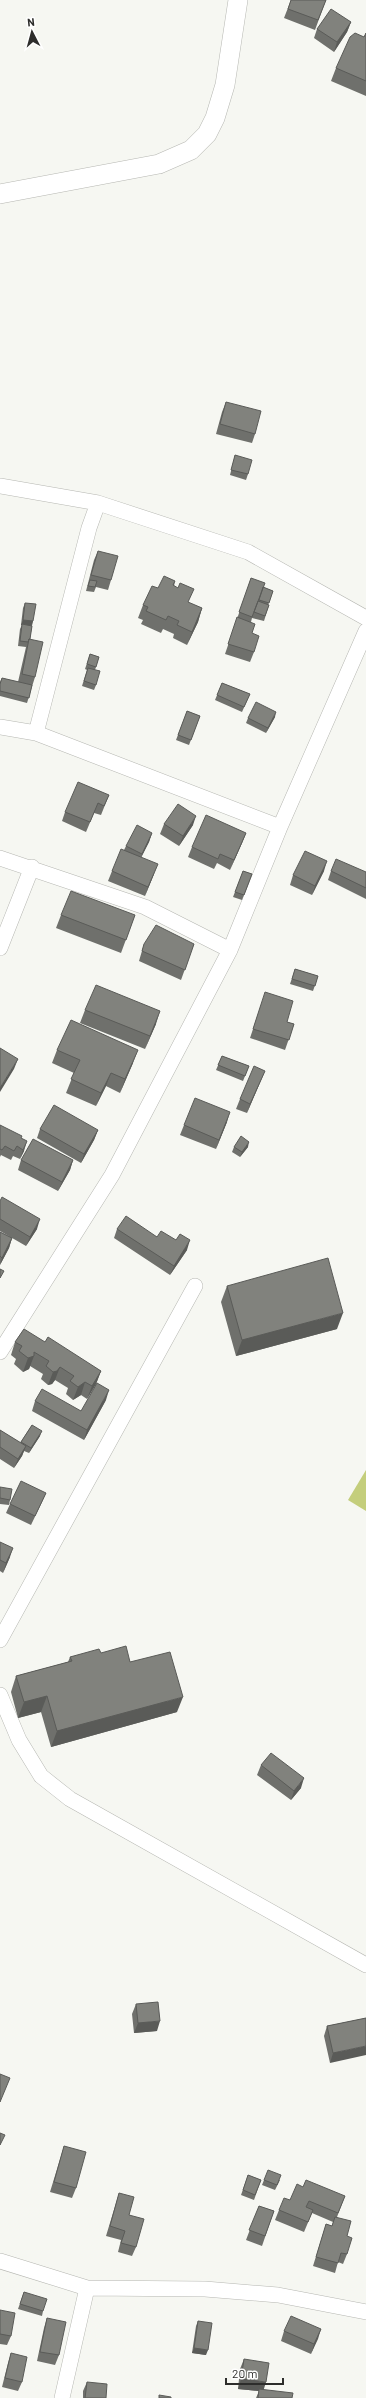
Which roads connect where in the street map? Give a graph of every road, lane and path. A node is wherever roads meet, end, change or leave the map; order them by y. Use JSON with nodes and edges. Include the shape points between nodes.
{"nodes":[{"id":1,"x":238,"y":0,"type":"edge"},
{"id":2,"x":0,"y":194,"type":"edge"},
{"id":3,"x":0,"y":486,"type":"edge"},
{"id":4,"x":98,"y":503,"type":"junction"},
{"id":5,"x":366,"y":618,"type":"edge"},
{"id":6,"x":366,"y":631,"type":"edge"},
{"id":7,"x":0,"y":727,"type":"edge"},
{"id":8,"x":36,"y":732,"type":"junction"},
{"id":9,"x":280,"y":827,"type":"junction"},
{"id":10,"x":0,"y":858,"type":"edge"},
{"id":11,"x":32,"y":867,"type":"junction"},
{"id":12,"x":0,"y":948,"type":"edge"},
{"id":13,"x":230,"y":950,"type":"junction"},
{"id":14,"x":196,"y":1286,"type":"dead end"},
{"id":15,"x":0,"y":1352,"type":"edge"},
{"id":16,"x":0,"y":1640,"type":"edge"},
{"id":17,"x":0,"y":1695,"type":"edge"},
{"id":18,"x":366,"y":1965,"type":"edge"},
{"id":19,"x":0,"y":2261,"type":"edge"},
{"id":20,"x":87,"y":2288,"type":"junction"},
{"id":21,"x":366,"y":2312,"type":"edge"},
{"id":22,"x":62,"y":2398,"type":"edge"}],
"edges":[{"from":1,"to":2,"type":"street","via":[[225,85],[215,118],[207,134],[191,150],[159,164]]},
{"from":3,"to":4,"type":"street"},
{"from":4,"to":5,"type":"street","via":[[248,552]]},
{"from":4,"to":8,"type":"street","via":[[89,528]]},
{"from":6,"to":9,"type":"street"},
{"from":7,"to":8,"type":"street"},
{"from":8,"to":9,"type":"street"},
{"from":9,"to":13,"type":"street"},
{"from":10,"to":11,"type":"street"},
{"from":11,"to":12,"type":"street"},
{"from":11,"to":13,"type":"street","via":[[145,907]]},
{"from":13,"to":15,"type":"street","via":[[112,1175]]},
{"from":14,"to":16,"type":"street"},
{"from":17,"to":18,"type":"street","via":[[19,1740],[42,1776],[70,1799]]},
{"from":19,"to":20,"type":"street"},
{"from":20,"to":21,"type":"street","via":[[205,2289],[278,2295]]},
{"from":20,"to":22,"type":"street"}]}
